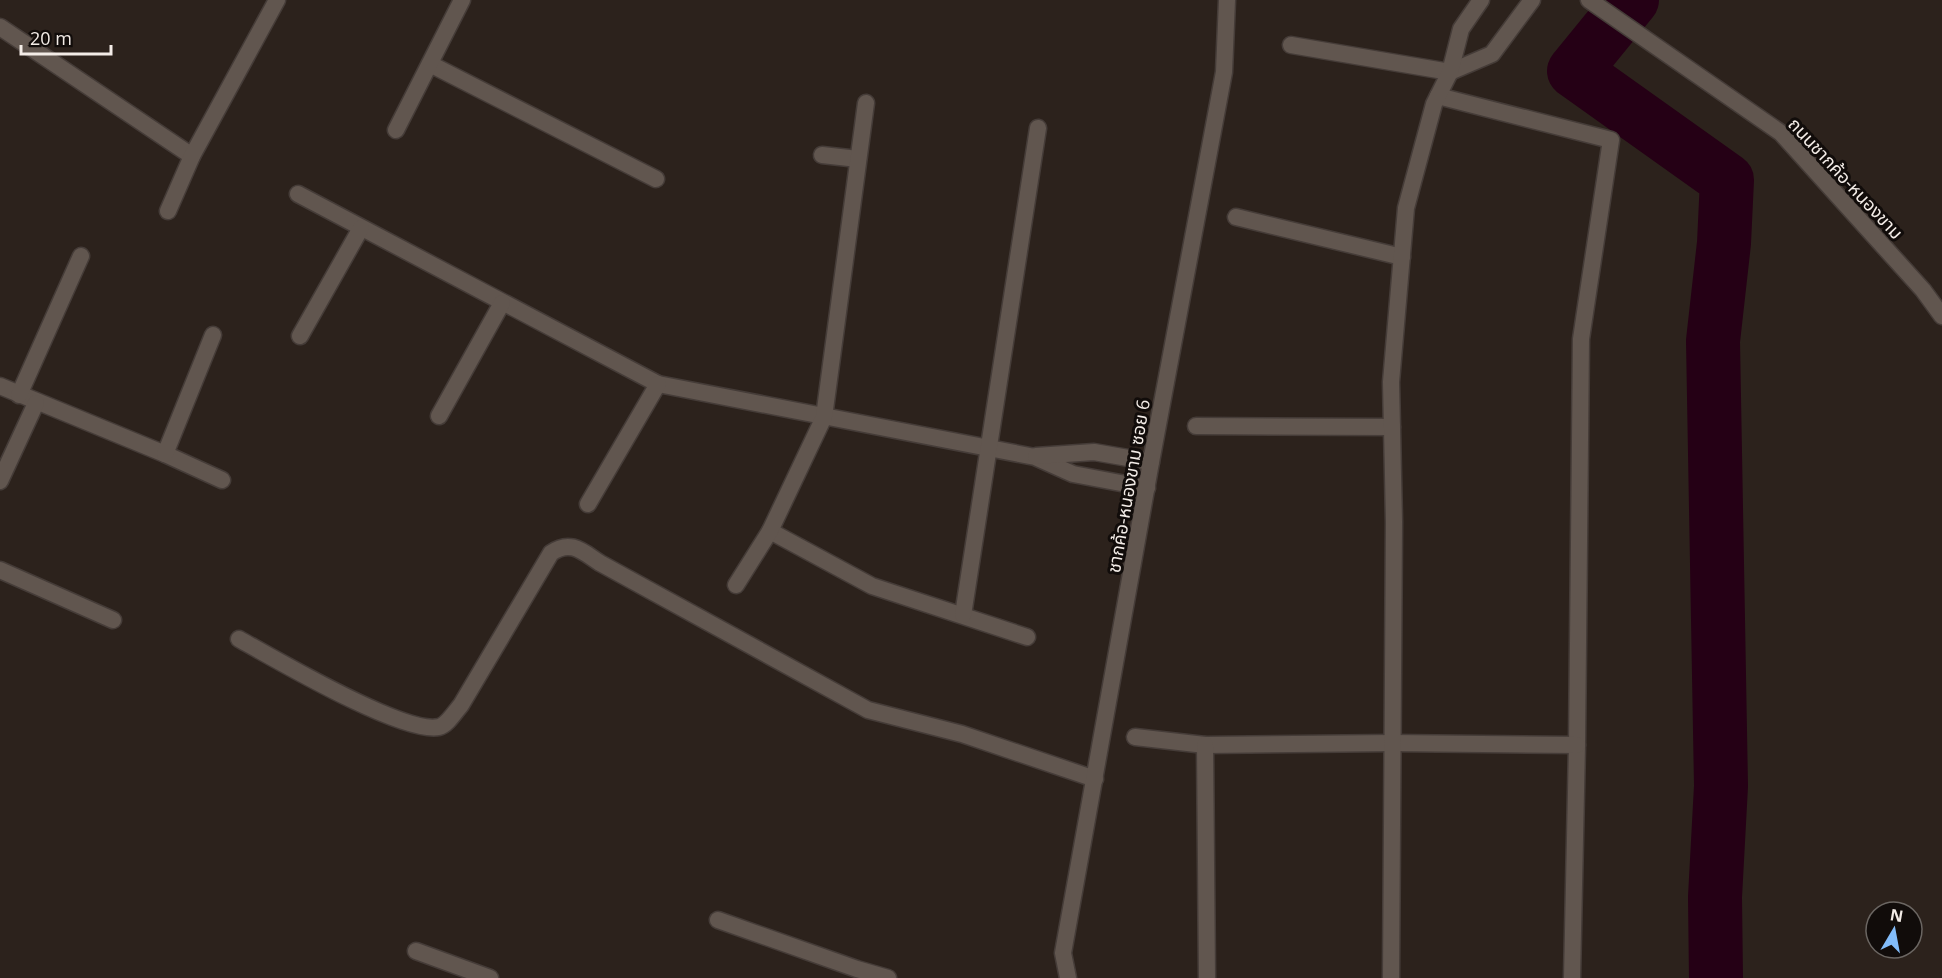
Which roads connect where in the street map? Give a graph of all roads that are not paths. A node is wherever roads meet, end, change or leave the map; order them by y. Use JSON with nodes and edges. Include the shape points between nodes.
{"nodes":[{"id":1,"x":277,"y":0,"type":"edge"},
{"id":2,"x":462,"y":0,"type":"edge"},
{"id":3,"x":1227,"y":0,"type":"edge"},
{"id":4,"x":1481,"y":0,"type":"edge"},
{"id":5,"x":1532,"y":0,"type":"edge"},
{"id":6,"x":1589,"y":0,"type":"edge"},
{"id":7,"x":0,"y":27,"type":"edge"},
{"id":8,"x":1291,"y":45,"type":"dead end"},
{"id":9,"x":430,"y":64,"type":"junction"},
{"id":10,"x":1450,"y":72,"type":"junction"},
{"id":11,"x":1438,"y":96,"type":"junction"},
{"id":12,"x":866,"y":103,"type":"dead end"},
{"id":13,"x":1038,"y":128,"type":"dead end"},
{"id":14,"x":396,"y":130,"type":"dead end"},
{"id":15,"x":822,"y":155,"type":"dead end"},
{"id":16,"x":192,"y":156,"type":"junction"},
{"id":17,"x":858,"y":159,"type":"junction"},
{"id":18,"x":656,"y":179,"type":"dead end"},
{"id":19,"x":298,"y":194,"type":"dead end"},
{"id":20,"x":168,"y":211,"type":"dead end"},
{"id":21,"x":1236,"y":217,"type":"dead end"},
{"id":22,"x":361,"y":228,"type":"junction"},
{"id":23,"x":81,"y":256,"type":"dead end"},
{"id":24,"x":1402,"y":257,"type":"junction"},
{"id":25,"x":502,"y":303,"type":"junction"},
{"id":26,"x":1942,"y":316,"type":"edge"},
{"id":27,"x":213,"y":335,"type":"dead end"},
{"id":28,"x":300,"y":336,"type":"dead end"},
{"id":29,"x":658,"y":384,"type":"junction"},
{"id":30,"x":0,"y":386,"type":"edge"},
{"id":31,"x":19,"y":395,"type":"junction"},
{"id":32,"x":36,"y":403,"type":"junction"},
{"id":33,"x":439,"y":416,"type":"dead end"},
{"id":34,"x":824,"y":417,"type":"junction"},
{"id":35,"x":1196,"y":426,"type":"dead end"},
{"id":36,"x":1392,"y":427,"type":"junction"},
{"id":37,"x":990,"y":448,"type":"junction"},
{"id":38,"x":165,"y":454,"type":"junction"},
{"id":39,"x":1035,"y":457,"type":"junction"},
{"id":40,"x":1151,"y":462,"type":"junction"},
{"id":41,"x":222,"y":480,"type":"dead end"},
{"id":42,"x":0,"y":481,"type":"edge"},
{"id":43,"x":1147,"y":488,"type":"junction"},
{"id":44,"x":588,"y":504,"type":"dead end"},
{"id":45,"x":770,"y":531,"type":"junction"},
{"id":46,"x":0,"y":570,"type":"edge"},
{"id":47,"x":736,"y":585,"type":"dead end"},
{"id":48,"x":963,"y":615,"type":"junction"},
{"id":49,"x":113,"y":620,"type":"dead end"},
{"id":50,"x":1027,"y":637,"type":"dead end"},
{"id":51,"x":239,"y":639,"type":"dead end"},
{"id":52,"x":1135,"y":737,"type":"dead end"},
{"id":53,"x":1393,"y":743,"type":"junction"},
{"id":54,"x":1577,"y":744,"type":"junction"},
{"id":55,"x":1205,"y":745,"type":"junction"},
{"id":56,"x":1095,"y":779,"type":"junction"},
{"id":57,"x":718,"y":920,"type":"dead end"},
{"id":58,"x":416,"y":951,"type":"dead end"},
{"id":59,"x":490,"y":978,"type":"edge"},
{"id":60,"x":888,"y":978,"type":"edge"},
{"id":61,"x":1068,"y":978,"type":"edge"},
{"id":62,"x":1207,"y":978,"type":"edge"},
{"id":63,"x":1391,"y":978,"type":"edge"},
{"id":64,"x":1572,"y":978,"type":"edge"}],
"edges":[{"from":1,"to":16,"type":"street"},
{"from":2,"to":9,"type":"street"},
{"from":3,"to":40,"type":"street","name":"ชากค้อ-หนองขาม ซอย 6","via":[[1224,72]]},
{"from":4,"to":10,"type":"street","via":[[1461,28]]},
{"from":5,"to":10,"type":"street","via":[[1492,54]]},
{"from":6,"to":26,"type":"street","name":"ถนนชากค้อ-หนองขาม","via":[[1781,134]]},
{"from":7,"to":16,"type":"street"},
{"from":8,"to":10,"type":"street"},
{"from":9,"to":14,"type":"street"},
{"from":9,"to":18,"type":"street"},
{"from":10,"to":11,"type":"street"},
{"from":11,"to":24,"type":"street","via":[[1406,208]]},
{"from":11,"to":54,"type":"street","via":[[1611,140],[1581,339]]},
{"from":12,"to":17,"type":"street"},
{"from":13,"to":37,"type":"street"},
{"from":15,"to":17,"type":"street"},
{"from":16,"to":20,"type":"street"},
{"from":17,"to":34,"type":"street"},
{"from":19,"to":22,"type":"street"},
{"from":21,"to":24,"type":"street"},
{"from":22,"to":25,"type":"street"},
{"from":22,"to":28,"type":"street"},
{"from":23,"to":31,"type":"street"},
{"from":24,"to":36,"type":"street","via":[[1391,382]]},
{"from":25,"to":29,"type":"street"},
{"from":25,"to":33,"type":"street"},
{"from":27,"to":38,"type":"street"},
{"from":29,"to":34,"type":"street"},
{"from":29,"to":44,"type":"street"},
{"from":30,"to":31,"type":"street"},
{"from":31,"to":32,"type":"street"},
{"from":32,"to":38,"type":"street"},
{"from":32,"to":42,"type":"street"},
{"from":34,"to":37,"type":"street"},
{"from":34,"to":45,"type":"street"},
{"from":35,"to":36,"type":"street"},
{"from":36,"to":53,"type":"street"},
{"from":37,"to":39,"type":"street"},
{"from":37,"to":48,"type":"street"},
{"from":38,"to":41,"type":"street"},
{"from":39,"to":40,"type":"street","via":[[1094,452]]},
{"from":39,"to":43,"type":"street","via":[[1073,474]]},
{"from":40,"to":43,"type":"street","name":"ชากค้อ-หนองขาม ซอย 6"},
{"from":43,"to":56,"type":"street","name":"ชากค้อ-หนองขาม ซอย 6"},
{"from":45,"to":47,"type":"street"},
{"from":45,"to":48,"type":"street","via":[[872,586]]},
{"from":46,"to":49,"type":"street"},
{"from":48,"to":50,"type":"street"},
{"from":51,"to":56,"type":"street","via":[[339,694],[409,723],[442,726],[461,705],[551,553],[560,547],[576,547],[868,710],[962,734]]},
{"from":52,"to":55,"type":"street"},
{"from":53,"to":54,"type":"street"},
{"from":53,"to":55,"type":"street"},
{"from":53,"to":63,"type":"street"},
{"from":54,"to":64,"type":"street"},
{"from":55,"to":62,"type":"street"},
{"from":56,"to":61,"type":"street","name":"ชากค้อ-หนองขาม ซอย 6","via":[[1063,953]]},
{"from":57,"to":60,"type":"street"},
{"from":58,"to":59,"type":"street"}]}
